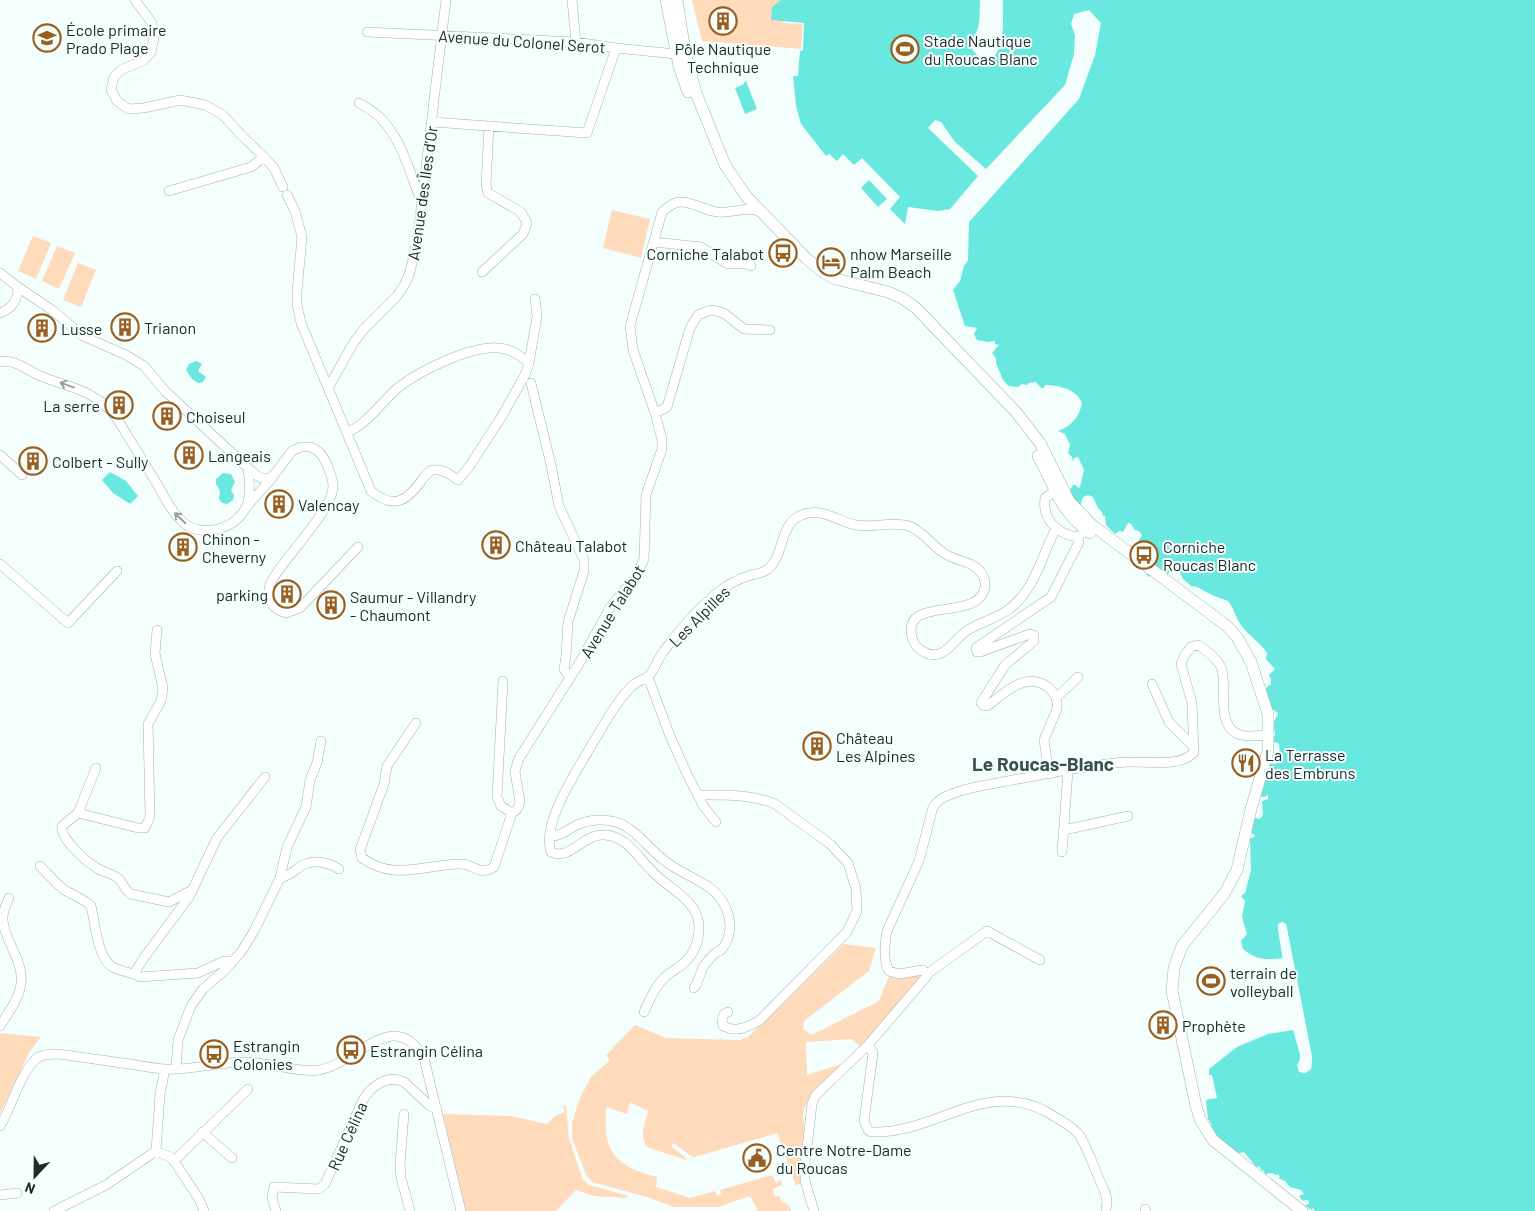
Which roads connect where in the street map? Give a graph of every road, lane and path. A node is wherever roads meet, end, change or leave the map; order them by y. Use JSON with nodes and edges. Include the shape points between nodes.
{"nodes":[{"id":1,"x":135,"y":0,"type":"edge"},
{"id":2,"x":446,"y":0,"type":"edge"},
{"id":3,"x":572,"y":0,"type":"edge"},
{"id":4,"x":666,"y":0,"type":"edge"},
{"id":5,"x":677,"y":0,"type":"edge"},
{"id":6,"x":367,"y":32,"type":"dead end"},
{"id":7,"x":442,"y":36,"type":"junction"},
{"id":8,"x":576,"y":42,"type":"junction"},
{"id":9,"x":616,"y":48,"type":"junction"},
{"id":10,"x":681,"y":53,"type":"junction"},
{"id":11,"x":359,"y":103,"type":"dead end"},
{"id":12,"x":432,"y":122,"type":"junction"},
{"id":13,"x":489,"y":126,"type":"junction"},
{"id":14,"x":264,"y":157,"type":"junction"},
{"id":15,"x":169,"y":192,"type":"dead end"},
{"id":16,"x":422,"y":204,"type":"junction"},
{"id":17,"x":753,"y":210,"type":"junction"},
{"id":18,"x":654,"y":242,"type":"junction"},
{"id":19,"x":751,"y":266,"type":"dead end"},
{"id":20,"x":482,"y":272,"type":"dead end"},
{"id":21,"x":0,"y":273,"type":"edge"},
{"id":22,"x":18,"y":287,"type":"junction"},
{"id":23,"x":535,"y":299,"type":"dead end"},
{"id":24,"x":0,"y":313,"type":"edge"},
{"id":25,"x":770,"y":330,"type":"dead end"},
{"id":26,"x":0,"y":362,"type":"edge"},
{"id":27,"x":529,"y":363,"type":"junction"},
{"id":28,"x":530,"y":384,"type":"dead end"},
{"id":29,"x":328,"y":388,"type":"junction"},
{"id":30,"x":655,"y":414,"type":"junction"},
{"id":31,"x":346,"y":432,"type":"junction"},
{"id":32,"x":0,"y":455,"type":"edge"},
{"id":33,"x":248,"y":468,"type":"junction"},
{"id":34,"x":22,"y":475,"type":"dead end"},
{"id":35,"x":274,"y":476,"type":"junction"},
{"id":36,"x":1060,"y":490,"type":"junction"},
{"id":37,"x":246,"y":508,"type":"junction"},
{"id":38,"x":1056,"y":529,"type":"junction"},
{"id":39,"x":1085,"y":531,"type":"junction"},
{"id":40,"x":358,"y":547,"type":"dead end"},
{"id":41,"x":0,"y":564,"type":"edge"},
{"id":42,"x":117,"y":571,"type":"dead end"},
{"id":43,"x":157,"y":630,"type":"dead end"},
{"id":44,"x":566,"y":656,"type":"junction"},
{"id":45,"x":580,"y":662,"type":"junction"},
{"id":46,"x":1078,"y":676,"type":"dead end"},
{"id":47,"x":648,"y":677,"type":"junction"},
{"id":48,"x":570,"y":678,"type":"junction"},
{"id":49,"x":503,"y":681,"type":"dead end"},
{"id":50,"x":1152,"y":684,"type":"dead end"},
{"id":51,"x":1057,"y":697,"type":"junction"},
{"id":52,"x":416,"y":723,"type":"dead end"},
{"id":53,"x":1266,"y":735,"type":"junction"},
{"id":54,"x":321,"y":741,"type":"dead end"},
{"id":55,"x":1194,"y":747,"type":"junction"},
{"id":56,"x":96,"y":768,"type":"dead end"},
{"id":57,"x":1068,"y":771,"type":"junction"},
{"id":58,"x":1049,"y":774,"type":"junction"},
{"id":59,"x":265,"y":777,"type":"dead end"},
{"id":60,"x":699,"y":795,"type":"junction"},
{"id":61,"x":78,"y":813,"type":"junction"},
{"id":62,"x":512,"y":813,"type":"junction"},
{"id":63,"x":1128,"y":816,"type":"dead end"},
{"id":64,"x":716,"y":822,"type":"dead end"},
{"id":65,"x":1064,"y":830,"type":"junction"},
{"id":66,"x":550,"y":836,"type":"junction"},
{"id":67,"x":1062,"y":852,"type":"dead end"},
{"id":68,"x":40,"y":866,"type":"dead end"},
{"id":69,"x":339,"y":869,"type":"dead end"},
{"id":70,"x":280,"y":878,"type":"junction"},
{"id":71,"x":192,"y":890,"type":"junction"},
{"id":72,"x":8,"y":898,"type":"dead end"},
{"id":73,"x":1040,"y":960,"type":"dead end"},
{"id":74,"x":233,"y":961,"type":"junction"},
{"id":75,"x":134,"y":974,"type":"junction"},
{"id":76,"x":927,"y":974,"type":"junction"},
{"id":77,"x":694,"y":988,"type":"dead end"},
{"id":78,"x":644,"y":1012,"type":"dead end"},
{"id":79,"x":728,"y":1012,"type":"dead end"},
{"id":80,"x":0,"y":1026,"type":"edge"},
{"id":81,"x":868,"y":1045,"type":"junction"},
{"id":82,"x":176,"y":1068,"type":"junction"},
{"id":83,"x":165,"y":1069,"type":"junction"},
{"id":84,"x":248,"y":1089,"type":"dead end"},
{"id":85,"x":437,"y":1109,"type":"junction"},
{"id":86,"x":404,"y":1114,"type":"dead end"},
{"id":87,"x":0,"y":1126,"type":"edge"},
{"id":88,"x":202,"y":1132,"type":"junction"},
{"id":89,"x":156,"y":1151,"type":"junction"},
{"id":90,"x":232,"y":1158,"type":"dead end"},
{"id":91,"x":174,"y":1161,"type":"junction"},
{"id":92,"x":17,"y":1193,"type":"dead end"},
{"id":93,"x":0,"y":1195,"type":"edge"},
{"id":94,"x":54,"y":1211,"type":"edge"},
{"id":95,"x":204,"y":1211,"type":"edge"},
{"id":96,"x":276,"y":1211,"type":"edge"},
{"id":97,"x":410,"y":1211,"type":"edge"},
{"id":98,"x":461,"y":1211,"type":"edge"},
{"id":99,"x":814,"y":1211,"type":"edge"},
{"id":100,"x":1106,"y":1211,"type":"edge"},
{"id":101,"x":1292,"y":1211,"type":"edge"},
{"id":102,"x":1302,"y":1211,"type":"edge"}],
"edges":[{"from":1,"to":14,"type":"street","via":[[152,23],[154,38],[151,52],[144,60],[114,76],[111,90],[117,101],[128,109],[180,100],[205,105],[224,115]]},
{"from":2,"to":7,"type":"street","name":"Avenue des Îles d'Or"},
{"from":3,"to":8,"type":"street"},
{"from":4,"to":10,"type":"main road"},
{"from":5,"to":10,"type":"main road"},
{"from":6,"to":7,"type":"street","name":"Avenue du Colonel Serot"},
{"from":7,"to":8,"type":"street","name":"Avenue du Colonel Serot"},
{"from":7,"to":12,"type":"street","name":"Avenue des Îles d'Or"},
{"from":8,"to":9,"type":"street","name":"Avenue du Colonel Serot"},
{"from":9,"to":10,"type":"street","name":"Avenue du Colonel Serot"},
{"from":9,"to":13,"type":"street","via":[[587,133]]},
{"from":10,"to":17,"type":"main road","via":[[725,165]]},
{"from":11,"to":16,"type":"street","via":[[390,129]]},
{"from":12,"to":13,"type":"street"},
{"from":12,"to":16,"type":"street","name":"Avenue des Îles d'Or"},
{"from":13,"to":20,"type":"street","via":[[488,193],[521,212],[527,223],[523,234]]},
{"from":14,"to":15,"type":"street","via":[[250,167]]},
{"from":14,"to":29,"type":"street","via":[[274,168],[295,211],[302,237],[297,304],[301,323]]},
{"from":16,"to":29,"type":"street","name":"Avenue des Îles d'Or","via":[[417,242],[405,284],[354,342]]},
{"from":17,"to":18,"type":"street","name":"Avenue Talabot","via":[[715,212],[677,202],[662,212]]},
{"from":17,"to":36,"type":"main road","via":[[824,273],[888,292],[916,308],[1029,427],[1040,443]]},
{"from":18,"to":19,"type":"street","via":[[701,247],[728,264]]},
{"from":18,"to":30,"type":"street","name":"Avenue Talabot","via":[[630,326],[633,350]]},
{"from":21,"to":22,"type":"street"},
{"from":22,"to":24,"type":"street","via":[[15,303]]},
{"from":22,"to":33,"type":"street","via":[[84,336],[144,366],[165,391]]},
{"from":23,"to":27,"type":"street","via":[[537,316]]},
{"from":25,"to":30,"type":"street","via":[[744,329],[717,311],[698,316],[690,328],[667,407]]},
{"from":37,"to":26,"type":"street","one_way":true,"via":[[222,529],[207,531],[187,525],[171,510],[107,406],[91,395],[8,360]]},
{"from":27,"to":31,"type":"street","via":[[520,355],[500,348],[461,355],[408,381],[359,426]]},
{"from":27,"to":31,"type":"street","via":[[502,416],[458,480],[445,471],[434,470],[427,473],[407,499],[392,502],[380,499],[371,491]]},
{"from":28,"to":44,"type":"street","name":"Avenue Talabot","via":[[559,506],[584,560],[584,571],[568,622]]},
{"from":29,"to":31,"type":"street"},
{"from":30,"to":45,"type":"street","name":"Avenue Talabot","via":[[662,449],[646,495],[644,559],[636,577],[611,606]]},
{"from":32,"to":34,"type":"street"},
{"from":33,"to":35,"type":"street","via":[[262,479]]},
{"from":33,"to":37,"type":"street","via":[[250,485]]},
{"from":35,"to":37,"type":"street"},
{"from":35,"to":40,"type":"street","via":[[292,451],[310,447],[325,460],[333,487],[322,512],[270,584],[268,595],[277,609],[286,613],[300,608]]},
{"from":36,"to":38,"type":"street","via":[[1045,498],[1044,505]]},
{"from":36,"to":39,"type":"main road","via":[[1074,520]]},
{"from":36,"to":39,"type":"main road","via":[[1079,513]]},
{"from":38,"to":39,"type":"street","via":[[1065,534]]},
{"from":38,"to":47,"type":"street","name":"Les Alpilles","via":[[1032,585],[1012,608],[967,630],[950,648],[936,655],[920,650],[915,644],[912,638],[914,621],[926,612],[966,606],[979,600],[985,585],[980,570],[948,556],[919,532],[905,525],[860,525],[818,512],[805,514],[790,523],[767,570],[739,580],[717,593],[676,635]]},
{"from":39,"to":51,"type":"street","via":[[1051,597],[976,648],[980,652],[1030,634],[1035,637],[1005,665],[982,705],[987,706],[1027,680],[1040,682]]},
{"from":39,"to":53,"type":"main road","via":[[1223,631],[1232,641],[1244,664]]},
{"from":41,"to":42,"type":"street","via":[[68,623]]},
{"from":43,"to":61,"type":"street","via":[[155,654],[163,688],[148,724],[148,823],[145,828],[138,828]]},
{"from":44,"to":45,"type":"street","via":[[572,664]]},
{"from":44,"to":48,"type":"street","name":"Avenue Talabot","via":[[564,669]]},
{"from":45,"to":48,"type":"street","name":"Avenue Talabot"},
{"from":46,"to":51,"type":"street"},
{"from":47,"to":60,"type":"street","via":[[670,736]]},
{"from":47,"to":66,"type":"street","name":"Les Alpilles","via":[[634,684],[616,706],[565,789]]},
{"from":48,"to":62,"type":"street","via":[[518,760],[515,772],[520,802]]},
{"from":49,"to":62,"type":"street","via":[[497,797],[501,806]]},
{"from":50,"to":55,"type":"street","via":[[1169,722]]},
{"from":51,"to":58,"type":"street","via":[[1057,709],[1044,740]]},
{"from":52,"to":62,"type":"street","via":[[387,766],[384,784],[360,850],[362,858],[370,864],[400,872],[461,864],[488,871],[494,867]]},
{"from":53,"to":55,"type":"street","via":[[1243,736],[1231,731],[1225,718],[1222,669],[1198,645],[1191,647],[1181,664],[1192,703]]},
{"from":53,"to":101,"type":"main road","via":[[1231,869],[1223,884],[1178,940],[1168,965],[1166,992],[1194,1123],[1202,1137]]},
{"from":53,"to":102,"type":"main road","via":[[1268,754],[1237,870],[1224,894],[1182,946],[1174,968],[1172,991],[1196,1106],[1207,1132]]},
{"from":54,"to":70,"type":"street","via":[[306,807],[287,846]]},
{"from":55,"to":57,"type":"street","via":[[1191,756],[1171,762],[1128,762]]},
{"from":56,"to":61,"type":"street"},
{"from":57,"to":58,"type":"street"},
{"from":57,"to":65,"type":"street"},
{"from":58,"to":76,"type":"street","via":[[974,788],[947,796],[932,807],[919,861],[886,938],[889,972],[898,974],[923,970]]},
{"from":59,"to":71,"type":"street","via":[[217,838]]},
{"from":60,"to":64,"type":"street"},
{"from":60,"to":79,"type":"street","via":[[744,796],[775,804],[840,852],[848,863],[856,889],[857,911],[847,932],[759,1021],[743,1028],[729,1029],[723,1026],[722,1021]]},
{"from":61,"to":71,"type":"street","via":[[62,826],[63,836],[96,867],[118,878],[126,891],[169,902]]},
{"from":63,"to":65,"type":"street"},
{"from":65,"to":67,"type":"street"},
{"from":66,"to":77,"type":"street","via":[[562,834],[587,821],[621,824],[670,865],[709,888],[722,900],[729,916],[727,941],[704,966]]},
{"from":66,"to":78,"type":"street","via":[[548,845],[557,855],[602,835],[626,842],[656,876],[685,898],[699,918],[698,939],[691,956],[665,976]]},
{"from":68,"to":75,"type":"street","via":[[62,888],[91,906],[98,944],[107,960],[111,966]]},
{"from":69,"to":70,"type":"street","via":[[315,862],[304,864]]},
{"from":70,"to":74,"type":"street","via":[[254,931]]},
{"from":71,"to":75,"type":"street"},
{"from":72,"to":80,"type":"street","via":[[2,920],[20,967],[21,982],[19,993]]},
{"from":73,"to":76,"type":"street","via":[[987,931]]},
{"from":74,"to":75,"type":"street","via":[[224,961],[198,973],[140,977]]},
{"from":74,"to":82,"type":"street","via":[[202,989],[191,1006],[178,1040]]},
{"from":76,"to":81,"type":"street"},
{"from":81,"to":99,"type":"street","via":[[815,1096],[812,1104],[805,1182]]},
{"from":81,"to":100,"type":"street","via":[[872,1054],[864,1120],[868,1130],[894,1132],[976,1105],[1002,1101],[1031,1106],[1048,1112],[1079,1136],[1105,1192]]},
{"from":82,"to":83,"type":"street"},
{"from":82,"to":85,"type":"street","via":[[244,1062],[318,1070],[336,1064],[382,1038],[401,1037],[415,1046],[424,1058]]},
{"from":83,"to":87,"type":"street","via":[[48,1054],[38,1058],[27,1069]]},
{"from":83,"to":89,"type":"street"},
{"from":84,"to":88,"type":"street"},
{"from":85,"to":96,"type":"street","name":"Rue Célina","via":[[399,1080],[392,1078],[376,1085],[366,1094],[325,1184],[319,1189],[274,1186],[272,1198]]},
{"from":85,"to":98,"type":"street"},
{"from":86,"to":97,"type":"street","via":[[400,1164]]},
{"from":88,"to":90,"type":"street"},
{"from":88,"to":91,"type":"street"},
{"from":89,"to":91,"type":"street"},
{"from":89,"to":94,"type":"street","via":[[106,1185]]},
{"from":91,"to":95,"type":"street"},
{"from":92,"to":93,"type":"street"}]}
